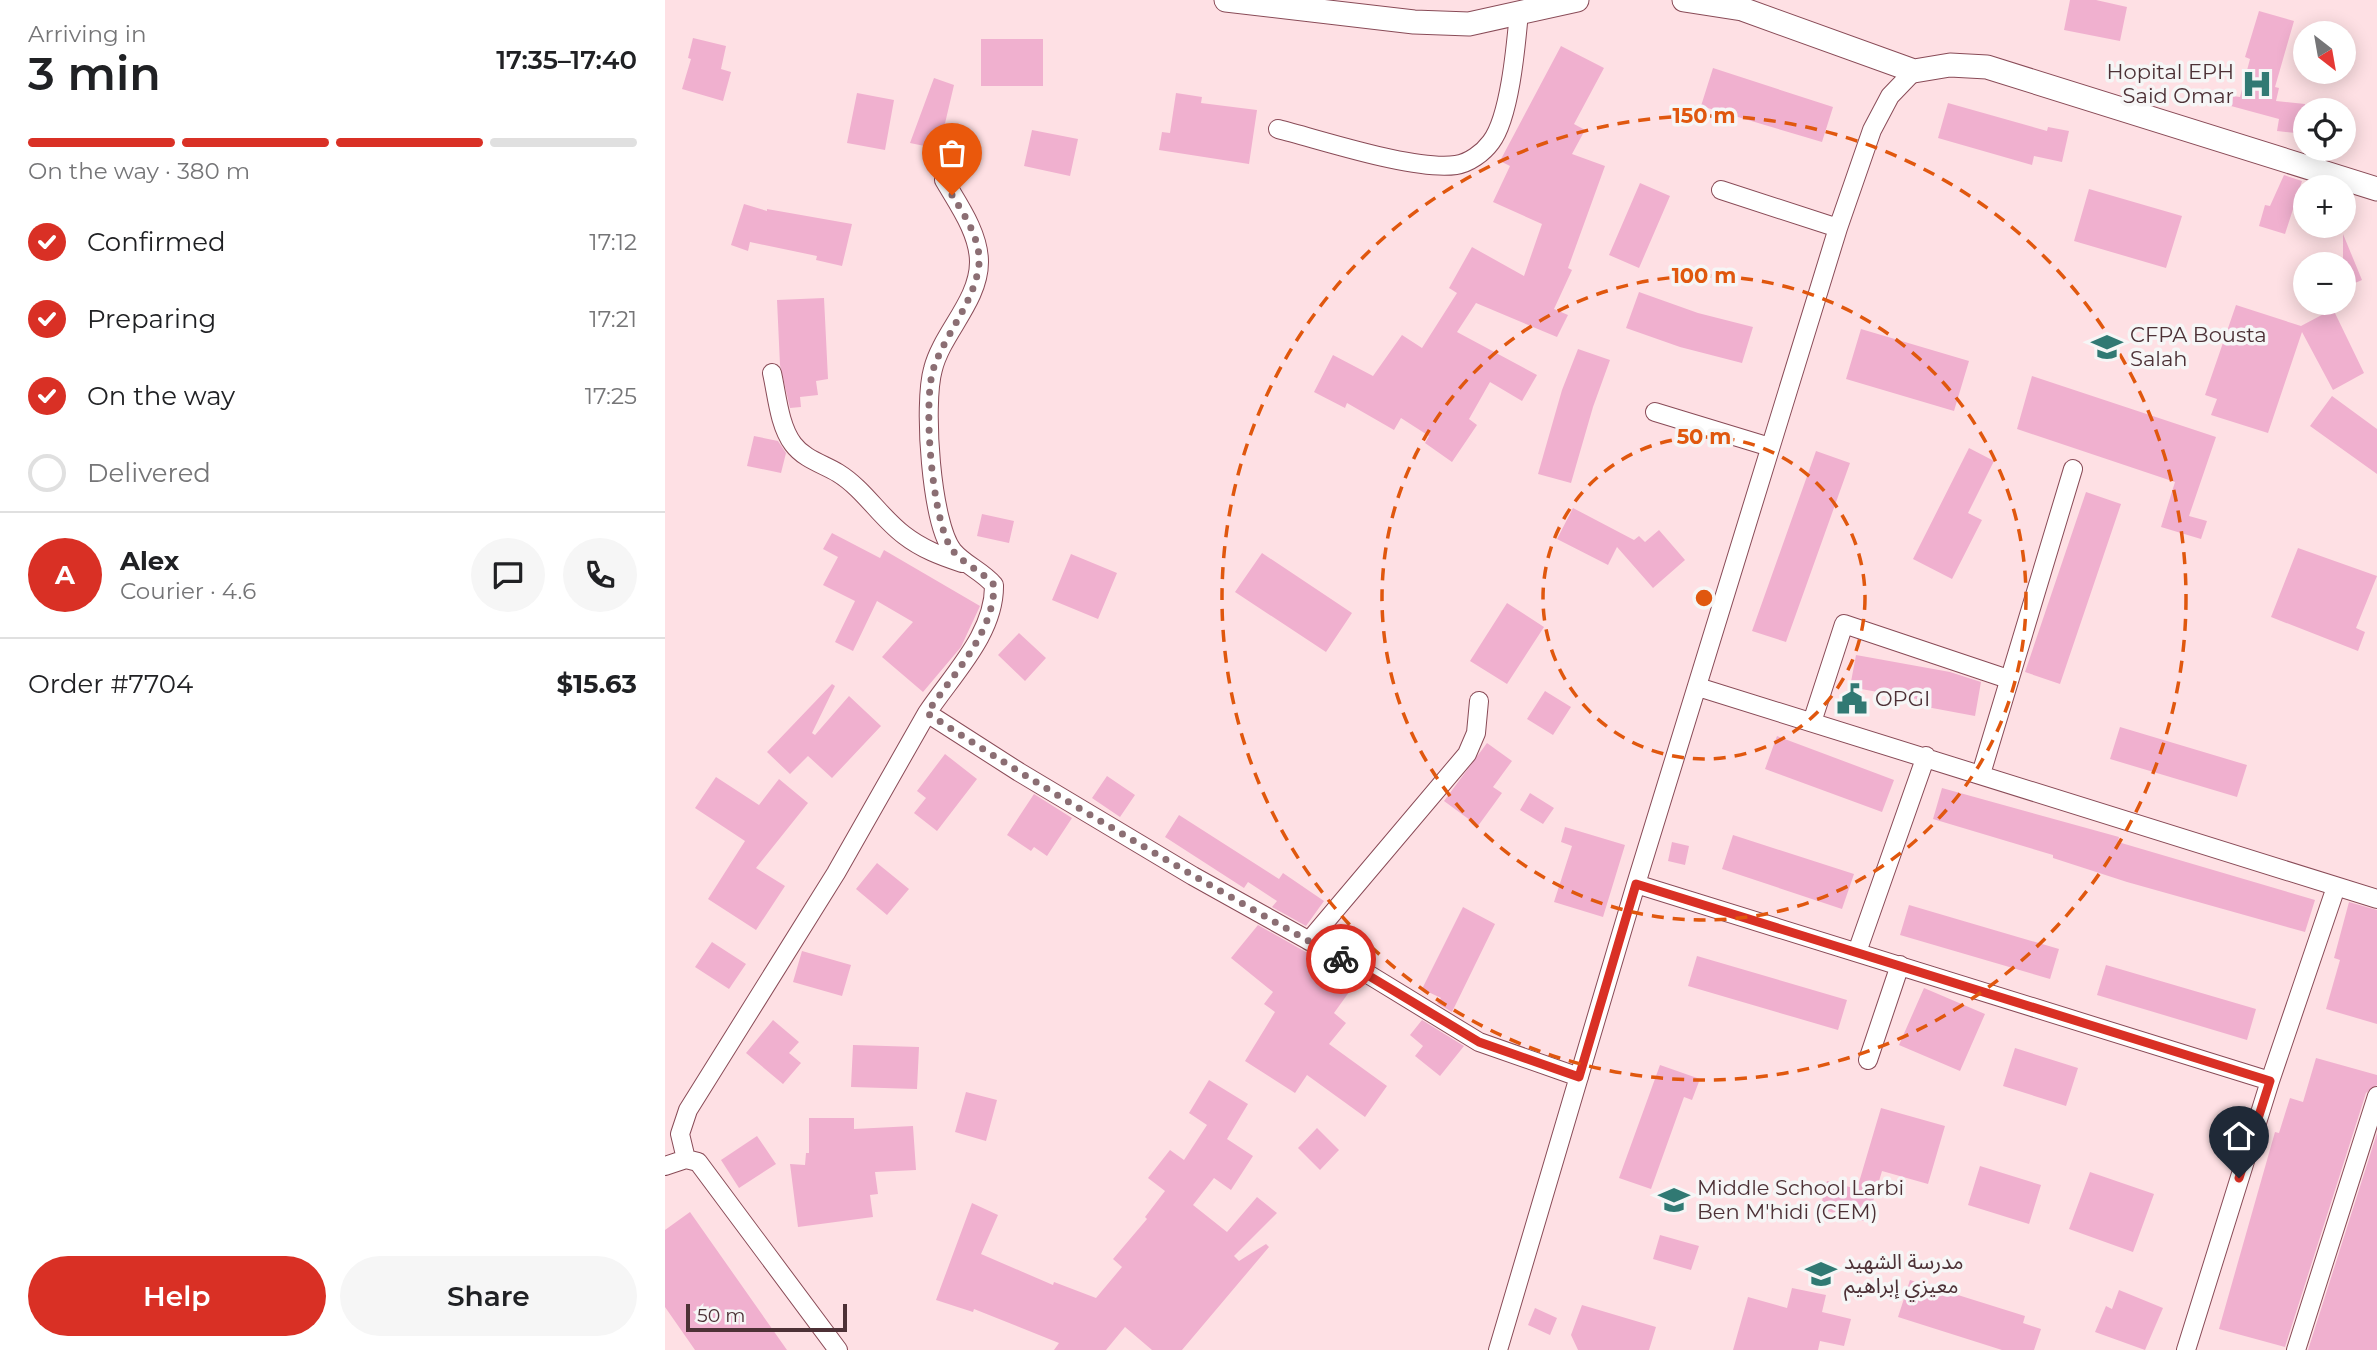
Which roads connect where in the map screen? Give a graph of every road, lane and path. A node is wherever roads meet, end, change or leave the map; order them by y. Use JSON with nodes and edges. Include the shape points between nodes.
{"nodes":[{"id":1,"x":1226,"y":0,"type":"edge"},
{"id":2,"x":1577,"y":0,"type":"edge"},
{"id":3,"x":1684,"y":0,"type":"edge"},
{"id":4,"x":1519,"y":12,"type":"junction"},
{"id":5,"x":1914,"y":71,"type":"junction"},
{"id":6,"x":1278,"y":129,"type":"dead end"},
{"id":7,"x":944,"y":180,"type":"dead end"},
{"id":8,"x":2377,"y":189,"type":"edge"},
{"id":9,"x":1721,"y":190,"type":"dead end"},
{"id":10,"x":1838,"y":228,"type":"junction"},
{"id":11,"x":772,"y":373,"type":"dead end"},
{"id":12,"x":1655,"y":411,"type":"dead end"},
{"id":13,"x":1770,"y":447,"type":"junction"},
{"id":14,"x":2073,"y":470,"type":"dead end"},
{"id":15,"x":968,"y":565,"type":"junction"},
{"id":16,"x":2008,"y":679,"type":"junction"},
{"id":17,"x":1698,"y":687,"type":"junction"},
{"id":18,"x":1479,"y":701,"type":"dead end"},
{"id":19,"x":927,"y":713,"type":"junction"},
{"id":20,"x":1812,"y":722,"type":"junction"},
{"id":21,"x":1926,"y":756,"type":"junction"},
{"id":22,"x":1981,"y":774,"type":"junction"},
{"id":23,"x":1636,"y":884,"type":"junction"},
{"id":24,"x":2336,"y":887,"type":"junction"},
{"id":25,"x":2377,"y":899,"type":"edge"},
{"id":26,"x":1309,"y":941,"type":"junction"},
{"id":27,"x":1857,"y":952,"type":"junction"},
{"id":28,"x":1900,"y":965,"type":"junction"},
{"id":29,"x":1868,"y":1060,"type":"dead end"},
{"id":30,"x":1579,"y":1077,"type":"junction"},
{"id":31,"x":2270,"y":1081,"type":"junction"},
{"id":32,"x":2377,"y":1096,"type":"edge"},
{"id":33,"x":686,"y":1159,"type":"junction"},
{"id":34,"x":665,"y":1166,"type":"edge"},
{"id":35,"x":838,"y":1350,"type":"edge"},
{"id":36,"x":1498,"y":1350,"type":"edge"},
{"id":37,"x":2186,"y":1350,"type":"edge"},
{"id":38,"x":2296,"y":1350,"type":"edge"}],
"edges":[{"from":1,"to":4,"type":"street","via":[[1414,22],[1469,24]]},
{"from":2,"to":4,"type":"street"},
{"from":3,"to":5,"type":"street","via":[[1742,9]]},
{"from":4,"to":6,"type":"street","via":[[1511,84],[1493,140],[1479,155],[1458,165],[1429,166]]},
{"from":5,"to":8,"type":"street","via":[[1950,65],[1987,66]]},
{"from":5,"to":10,"type":"street","via":[[1890,96],[1872,130]]},
{"from":7,"to":15,"type":"street","via":[[973,233],[979,262],[972,288],[933,369],[929,422],[941,531]]},
{"from":9,"to":10,"type":"street"},
{"from":10,"to":13,"type":"street"},
{"from":11,"to":15,"type":"street","via":[[793,444],[857,488],[903,534],[930,552]]},
{"from":12,"to":13,"type":"street"},
{"from":13,"to":17,"type":"street"},
{"from":14,"to":16,"type":"street"},
{"from":15,"to":19,"type":"street","via":[[994,585],[990,621]]},
{"from":16,"to":20,"type":"street","via":[[1844,624]]},
{"from":16,"to":22,"type":"street"},
{"from":17,"to":20,"type":"street"},
{"from":17,"to":23,"type":"street"},
{"from":18,"to":26,"type":"street","via":[[1476,733],[1467,754]]},
{"from":19,"to":26,"type":"street","via":[[1146,849]]},
{"from":19,"to":33,"type":"street","via":[[836,873],[688,1110],[680,1133]]},
{"from":20,"to":21,"type":"street"},
{"from":21,"to":22,"type":"street"},
{"from":21,"to":27,"type":"street"},
{"from":22,"to":24,"type":"street"},
{"from":23,"to":27,"type":"street"},
{"from":23,"to":30,"type":"street"},
{"from":24,"to":25,"type":"street"},
{"from":24,"to":31,"type":"street"},
{"from":26,"to":30,"type":"street","via":[[1479,1042]]},
{"from":27,"to":28,"type":"street"},
{"from":28,"to":29,"type":"street"},
{"from":28,"to":31,"type":"street"},
{"from":30,"to":36,"type":"street"},
{"from":31,"to":37,"type":"street"},
{"from":32,"to":38,"type":"street"},
{"from":33,"to":34,"type":"street"},
{"from":33,"to":35,"type":"street","via":[[698,1162]]}]}
